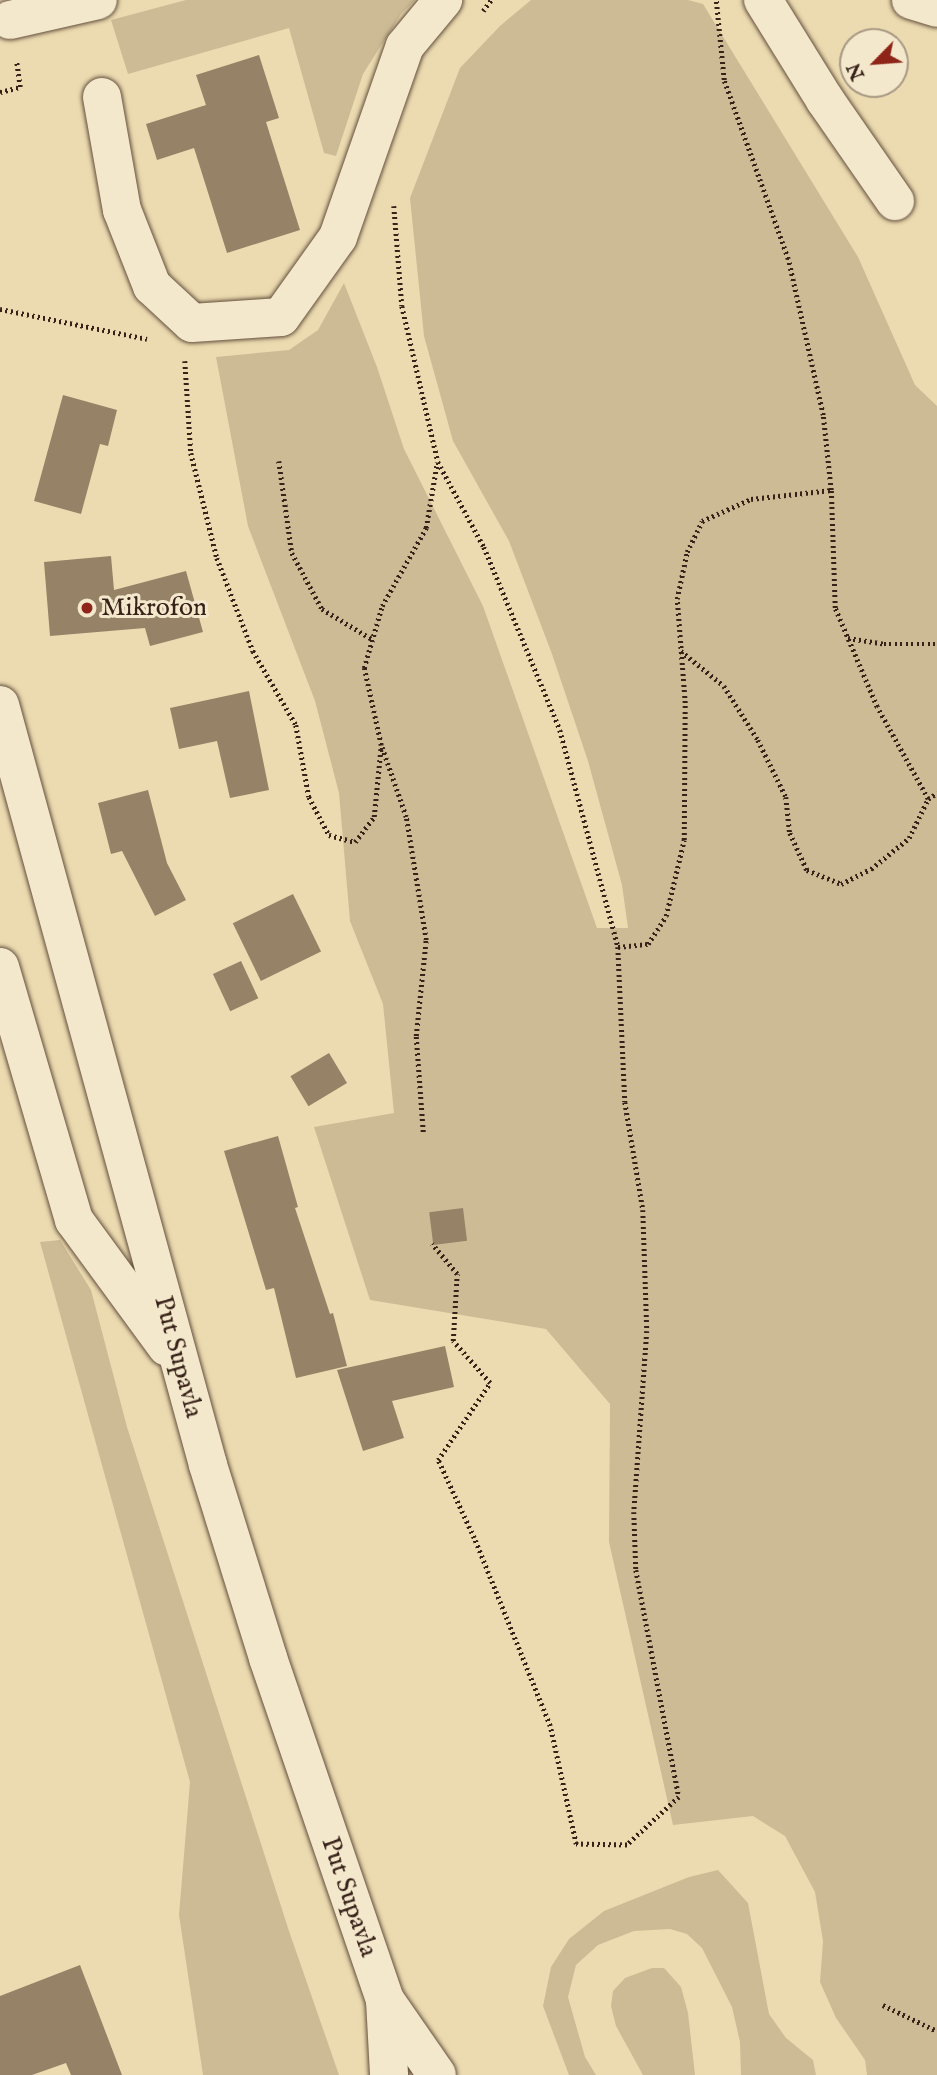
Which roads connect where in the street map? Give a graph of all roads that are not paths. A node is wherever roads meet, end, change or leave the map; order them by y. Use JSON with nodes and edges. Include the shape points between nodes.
{"nodes":[{"id":1,"x":98,"y":0,"type":"edge"},
{"id":2,"x":443,"y":0,"type":"edge"},
{"id":3,"x":763,"y":0,"type":"edge"},
{"id":4,"x":911,"y":0,"type":"edge"},
{"id":5,"x":937,"y":9,"type":"edge"},
{"id":6,"x":10,"y":20,"type":"dead end"},
{"id":7,"x":102,"y":97,"type":"dead end"},
{"id":8,"x":895,"y":201,"type":"dead end"},
{"id":9,"x":0,"y":705,"type":"edge"},
{"id":10,"x":0,"y":967,"type":"edge"},
{"id":11,"x":181,"y":1365,"type":"junction"},
{"id":12,"x":385,"y":2000,"type":"junction"},
{"id":13,"x":389,"y":2075,"type":"edge"},
{"id":14,"x":437,"y":2075,"type":"edge"}],
"edges":[{"from":1,"to":6,"type":"street"},
{"from":2,"to":7,"type":"street","via":[[405,46],[338,237],[281,317],[192,323],[152,286],[122,210]]},
{"from":3,"to":8,"type":"street"},
{"from":4,"to":5,"type":"street"},
{"from":9,"to":11,"type":"street","name":"Put Supavla"},
{"from":10,"to":11,"type":"street","via":[[74,1220]]},
{"from":11,"to":12,"type":"street","name":"Put Supavla","via":[[268,1658]]},
{"from":12,"to":13,"type":"street","name":"Put Supavla"},
{"from":12,"to":14,"type":"street","name":"Put Supavla"}]}
